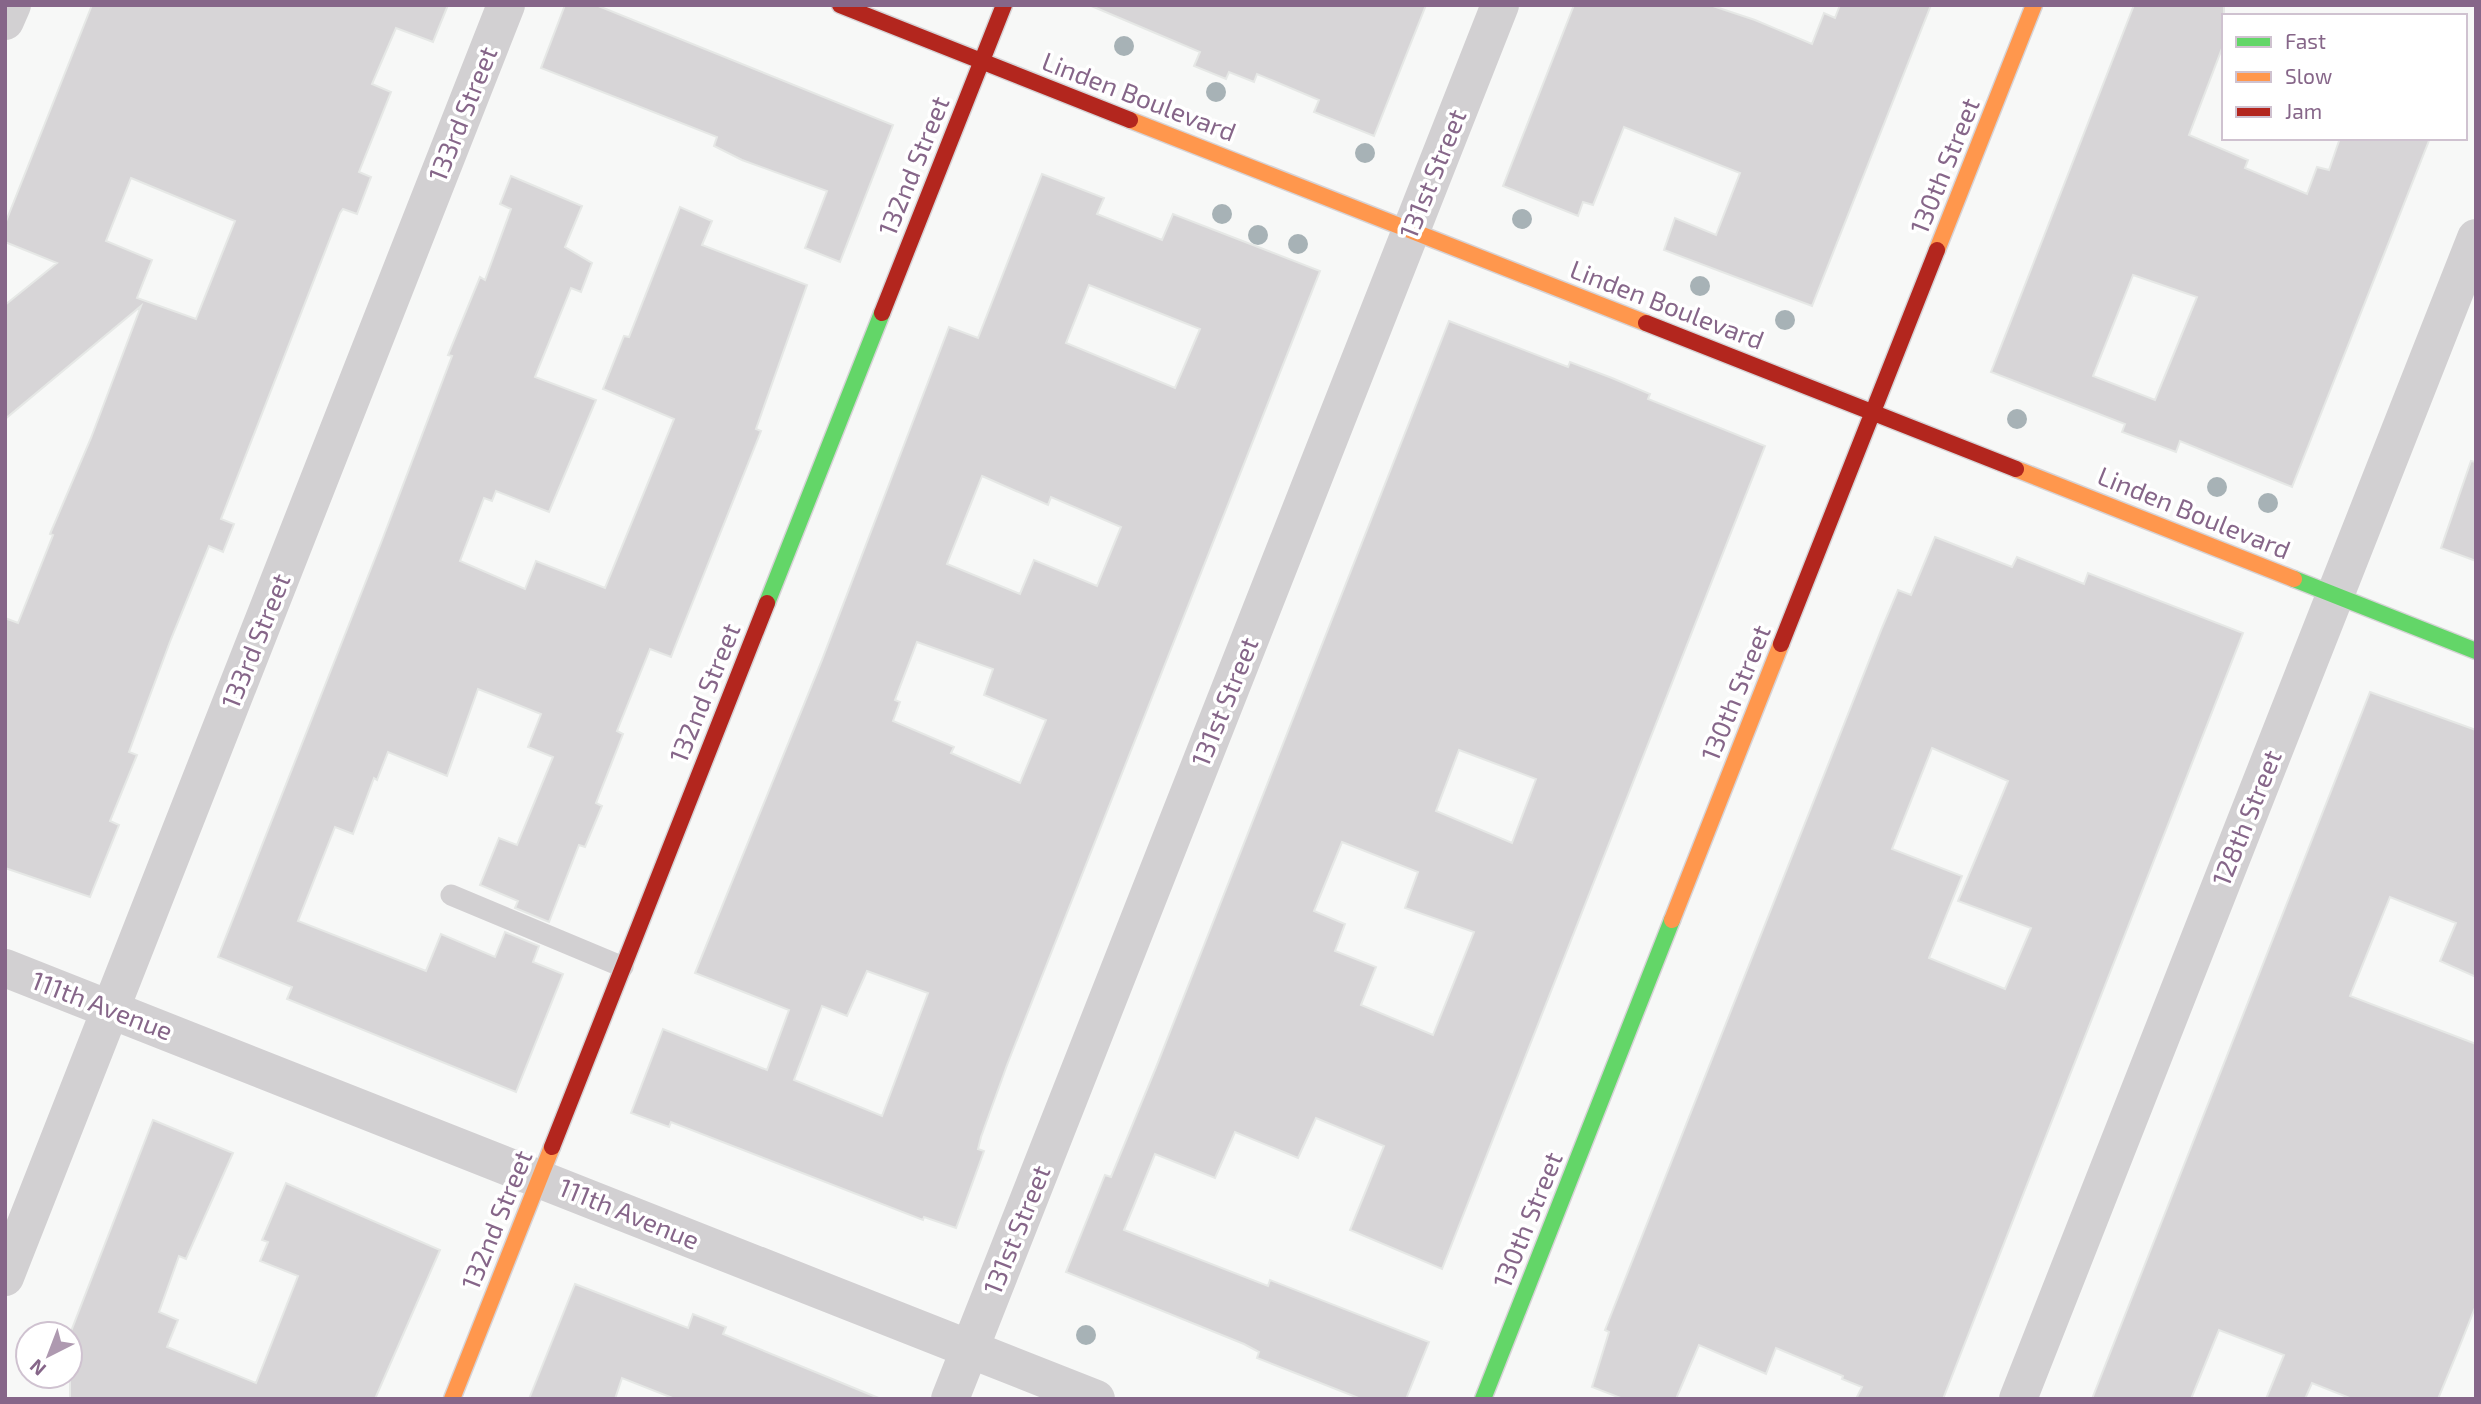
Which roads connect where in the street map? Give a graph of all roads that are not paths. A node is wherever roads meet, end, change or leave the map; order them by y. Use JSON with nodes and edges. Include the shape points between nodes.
{"nodes":[{"id":1,"x":12,"y":5,"type":"edge"},
{"id":2,"x":506,"y":5,"type":"edge"},
{"id":3,"x":840,"y":5,"type":"edge"},
{"id":4,"x":1004,"y":5,"type":"edge"},
{"id":5,"x":1500,"y":5,"type":"edge"},
{"id":6,"x":2034,"y":5,"type":"edge"},
{"id":7,"x":5,"y":21,"type":"edge"},
{"id":8,"x":982,"y":61,"type":"junction"},
{"id":9,"x":1411,"y":231,"type":"junction"},
{"id":10,"x":2476,"y":238,"type":"edge"},
{"id":11,"x":1874,"y":413,"type":"junction"},
{"id":12,"x":2335,"y":595,"type":"junction"},
{"id":13,"x":2476,"y":651,"type":"edge"},
{"id":14,"x":452,"y":895,"type":"dead end"},
{"id":15,"x":624,"y":967,"type":"junction"},
{"id":16,"x":5,"y":968,"type":"edge"},
{"id":17,"x":111,"y":1009,"type":"junction"},
{"id":18,"x":540,"y":1179,"type":"junction"},
{"id":19,"x":5,"y":1277,"type":"edge"},
{"id":20,"x":970,"y":1349,"type":"junction"},
{"id":21,"x":452,"y":1399,"type":"edge"},
{"id":22,"x":950,"y":1399,"type":"edge"},
{"id":23,"x":1096,"y":1399,"type":"edge"},
{"id":24,"x":1483,"y":1399,"type":"edge"},
{"id":25,"x":2018,"y":1399,"type":"edge"}],
"edges":[{"from":1,"to":7,"type":"street"},
{"from":2,"to":17,"type":"street","name":"133rd Street"},
{"from":3,"to":8,"type":"street","name":"Linden Boulevard"},
{"from":4,"to":8,"type":"street","name":"132nd Street"},
{"from":5,"to":9,"type":"street","name":"131st Street"},
{"from":6,"to":11,"type":"street","name":"130th Street"},
{"from":8,"to":9,"type":"street","name":"Linden Boulevard"},
{"from":8,"to":15,"type":"street","name":"132nd Street"},
{"from":9,"to":11,"type":"street","name":"Linden Boulevard"},
{"from":9,"to":20,"type":"street","name":"131st Street"},
{"from":10,"to":12,"type":"street","name":"128th Street"},
{"from":11,"to":12,"type":"street","name":"Linden Boulevard"},
{"from":11,"to":24,"type":"street","name":"130th Street"},
{"from":12,"to":13,"type":"street","name":"Linden Boulevard"},
{"from":12,"to":25,"type":"street","name":"128th Street"},
{"from":14,"to":15,"type":"lane"},
{"from":15,"to":18,"type":"street","name":"132nd Street"},
{"from":16,"to":17,"type":"street","name":"111th Avenue"},
{"from":17,"to":18,"type":"street","name":"111th Avenue"},
{"from":17,"to":19,"type":"street","name":"133rd Street"},
{"from":18,"to":20,"type":"street","name":"111th Avenue"},
{"from":18,"to":21,"type":"street","name":"132nd Street"},
{"from":20,"to":22,"type":"street","name":"131st Street"},
{"from":20,"to":23,"type":"street","name":"111th Avenue"}]}
